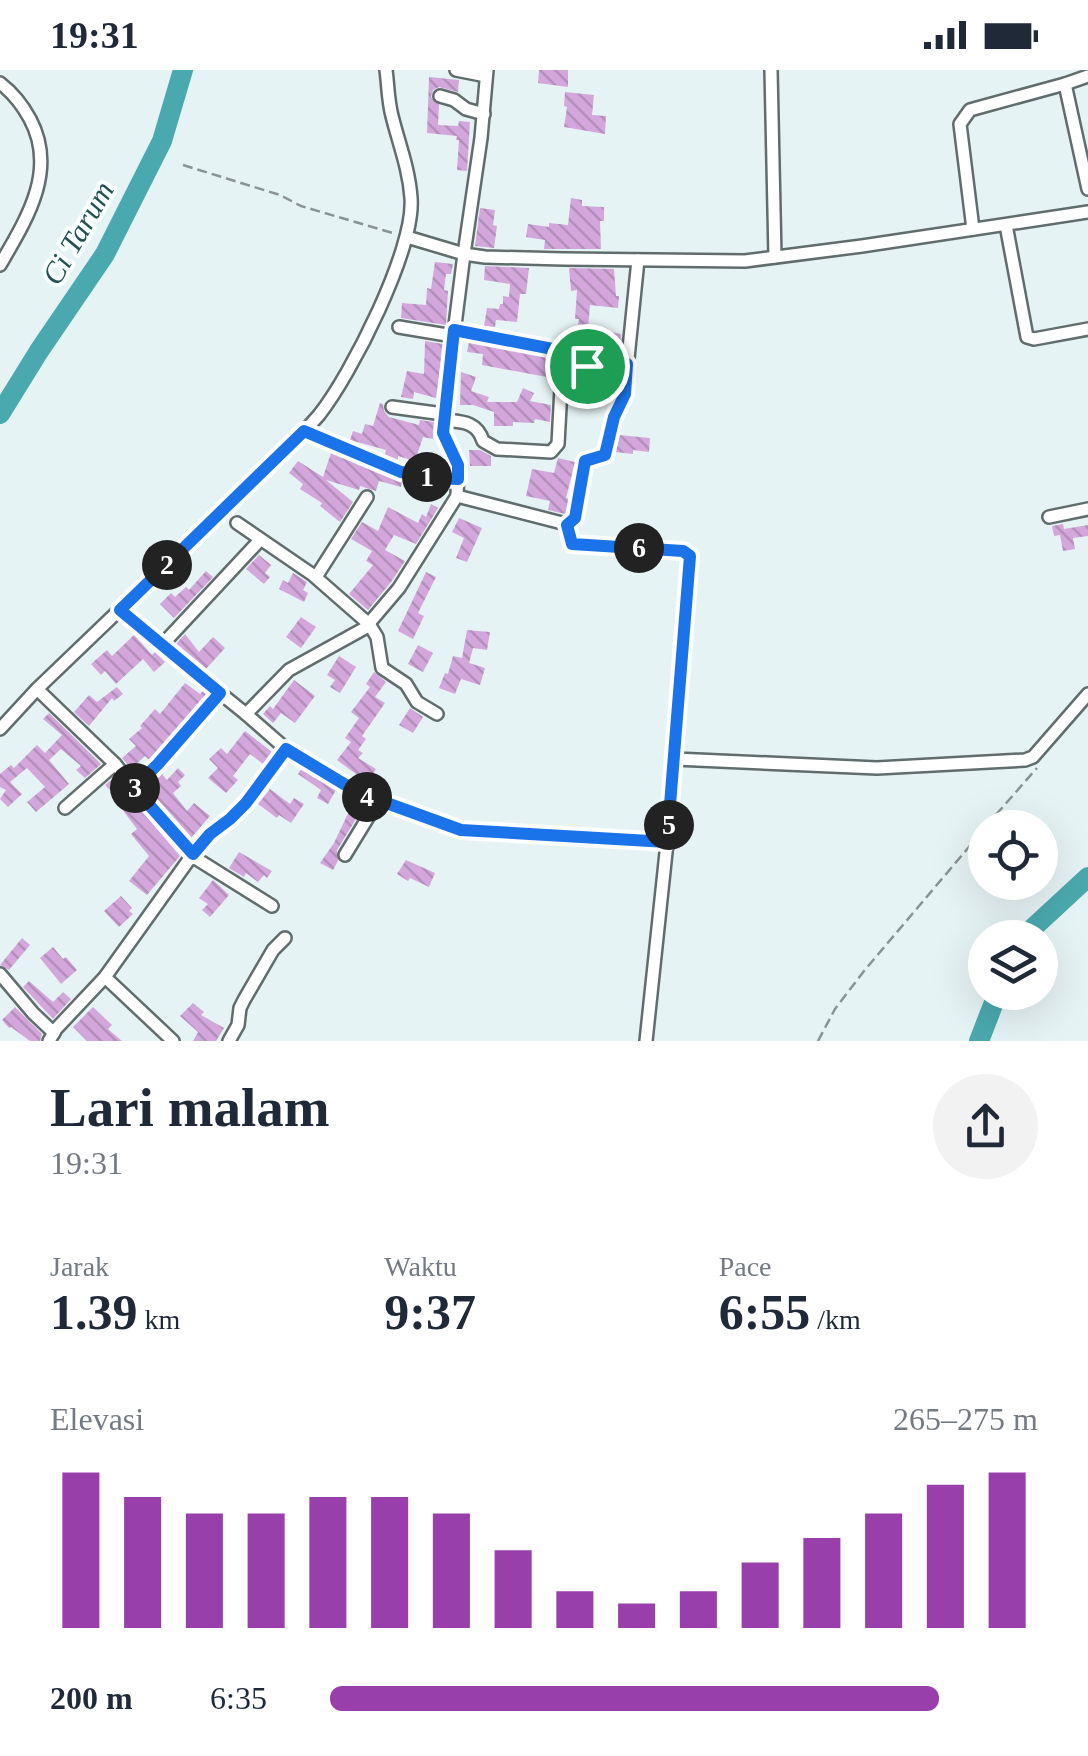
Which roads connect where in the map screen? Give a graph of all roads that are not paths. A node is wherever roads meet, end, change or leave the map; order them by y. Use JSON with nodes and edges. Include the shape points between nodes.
{"nodes":[{"id":1,"x":386,"y":70,"type":"edge"},
{"id":2,"x":456,"y":70,"type":"edge"},
{"id":3,"x":771,"y":70,"type":"edge"},
{"id":4,"x":486,"y":73,"type":"edge"},
{"id":5,"x":1088,"y":76,"type":"edge"},
{"id":6,"x":0,"y":84,"type":"edge"},
{"id":7,"x":1065,"y":84,"type":"junction"},
{"id":8,"x":440,"y":96,"type":"dead end"},
{"id":9,"x":484,"y":114,"type":"junction"},
{"id":10,"x":1088,"y":189,"type":"edge"},
{"id":11,"x":1088,"y":212,"type":"edge"},
{"id":12,"x":1006,"y":225,"type":"junction"},
{"id":13,"x":973,"y":229,"type":"junction"},
{"id":14,"x":406,"y":237,"type":"junction"},
{"id":15,"x":464,"y":254,"type":"junction"},
{"id":16,"x":774,"y":257,"type":"junction"},
{"id":17,"x":638,"y":260,"type":"junction"},
{"id":18,"x":0,"y":265,"type":"edge"},
{"id":19,"x":399,"y":327,"type":"dead end"},
{"id":20,"x":1088,"y":330,"type":"edge"},
{"id":21,"x":454,"y":333,"type":"junction"},
{"id":22,"x":563,"y":351,"type":"junction"},
{"id":23,"x":627,"y":364,"type":"junction"},
{"id":24,"x":392,"y":406,"type":"dead end"},
{"id":25,"x":443,"y":417,"type":"junction"},
{"id":26,"x":304,"y":431,"type":"junction"},
{"id":27,"x":458,"y":479,"type":"junction"},
{"id":28,"x":457,"y":496,"type":"junction"},
{"id":29,"x":367,"y":497,"type":"dead end"},
{"id":30,"x":1088,"y":509,"type":"edge"},
{"id":31,"x":1049,"y":518,"type":"dead end"},
{"id":32,"x":237,"y":523,"type":"dead end"},
{"id":33,"x":567,"y":525,"type":"junction"},
{"id":34,"x":260,"y":540,"type":"junction"},
{"id":35,"x":316,"y":578,"type":"junction"},
{"id":36,"x":120,"y":610,"type":"junction"},
{"id":37,"x":369,"y":624,"type":"junction"},
{"id":38,"x":162,"y":645,"type":"junction"},
{"id":39,"x":37,"y":688,"type":"junction"},
{"id":40,"x":220,"y":693,"type":"junction"},
{"id":41,"x":1088,"y":694,"type":"edge"},
{"id":42,"x":246,"y":714,"type":"junction"},
{"id":43,"x":437,"y":714,"type":"dead end"},
{"id":44,"x":0,"y":729,"type":"edge"},
{"id":45,"x":286,"y":749,"type":"junction"},
{"id":46,"x":674,"y":759,"type":"junction"},
{"id":47,"x":115,"y":764,"type":"junction"},
{"id":48,"x":134,"y":788,"type":"junction"},
{"id":49,"x":378,"y":801,"type":"junction"},
{"id":50,"x":65,"y":808,"type":"dead end"},
{"id":51,"x":667,"y":842,"type":"junction"},
{"id":52,"x":192,"y":855,"type":"junction"},
{"id":53,"x":345,"y":855,"type":"dead end"},
{"id":54,"x":272,"y":906,"type":"dead end"},
{"id":55,"x":285,"y":938,"type":"dead end"},
{"id":56,"x":0,"y":974,"type":"edge"},
{"id":57,"x":105,"y":976,"type":"junction"},
{"id":58,"x":51,"y":1037,"type":"edge"},
{"id":59,"x":173,"y":1041,"type":"edge"},
{"id":60,"x":229,"y":1041,"type":"edge"},
{"id":61,"x":646,"y":1041,"type":"edge"}],
"edges":[{"from":1,"to":14,"type":"street","via":[[412,198]]},
{"from":2,"to":4,"type":"street"},
{"from":3,"to":16,"type":"street"},
{"from":4,"to":9,"type":"street"},
{"from":5,"to":7,"type":"street"},
{"from":6,"to":18,"type":"street","via":[[28,116],[42,156],[34,202]]},
{"from":7,"to":10,"type":"street"},
{"from":7,"to":13,"type":"street","via":[[963,117]]},
{"from":8,"to":9,"type":"street"},
{"from":9,"to":15,"type":"street"},
{"from":11,"to":12,"type":"street"},
{"from":12,"to":13,"type":"street"},
{"from":12,"to":20,"type":"street","via":[[1027,337]]},
{"from":13,"to":16,"type":"street"},
{"from":14,"to":15,"type":"street"},
{"from":14,"to":26,"type":"street","via":[[346,376]]},
{"from":15,"to":17,"type":"street"},
{"from":15,"to":21,"type":"street"},
{"from":16,"to":17,"type":"street"},
{"from":17,"to":23,"type":"street"},
{"from":19,"to":21,"type":"street"},
{"from":21,"to":22,"type":"street"},
{"from":21,"to":25,"type":"street"},
{"from":22,"to":23,"type":"street","via":[[597,368],[620,370]]},
{"from":22,"to":25,"type":"street","via":[[558,444],[551,452],[497,449],[474,426]]},
{"from":23,"to":33,"type":"street","via":[[625,394],[605,455],[585,461],[575,518]]},
{"from":24,"to":25,"type":"street"},
{"from":25,"to":27,"type":"street"},
{"from":26,"to":27,"type":"street","via":[[401,472]]},
{"from":26,"to":36,"type":"street"},
{"from":27,"to":28,"type":"street"},
{"from":28,"to":33,"type":"street"},
{"from":28,"to":37,"type":"street"},
{"from":29,"to":35,"type":"street"},
{"from":30,"to":31,"type":"street"},
{"from":32,"to":34,"type":"street"},
{"from":33,"to":46,"type":"street","via":[[572,544],[690,556]]},
{"from":34,"to":35,"type":"street"},
{"from":34,"to":38,"type":"street"},
{"from":35,"to":37,"type":"street"},
{"from":36,"to":38,"type":"street"},
{"from":36,"to":39,"type":"street"},
{"from":37,"to":42,"type":"street","via":[[289,670]]},
{"from":37,"to":43,"type":"street","via":[[382,668]]},
{"from":38,"to":40,"type":"street"},
{"from":39,"to":44,"type":"street"},
{"from":39,"to":47,"type":"street"},
{"from":40,"to":42,"type":"street"},
{"from":40,"to":48,"type":"street"},
{"from":41,"to":46,"type":"street","via":[[1028,759],[877,768]]},
{"from":42,"to":45,"type":"street"},
{"from":45,"to":49,"type":"street"},
{"from":45,"to":52,"type":"street","via":[[246,803]]},
{"from":46,"to":51,"type":"street"},
{"from":47,"to":48,"type":"street"},
{"from":47,"to":50,"type":"street"},
{"from":48,"to":52,"type":"street"},
{"from":49,"to":51,"type":"street","via":[[472,832]]},
{"from":49,"to":53,"type":"street"},
{"from":51,"to":61,"type":"street"},
{"from":52,"to":54,"type":"street"},
{"from":52,"to":57,"type":"street"},
{"from":55,"to":60,"type":"street","via":[[244,1000]]},
{"from":56,"to":58,"type":"street"},
{"from":57,"to":58,"type":"street"},
{"from":57,"to":59,"type":"street"}]}
